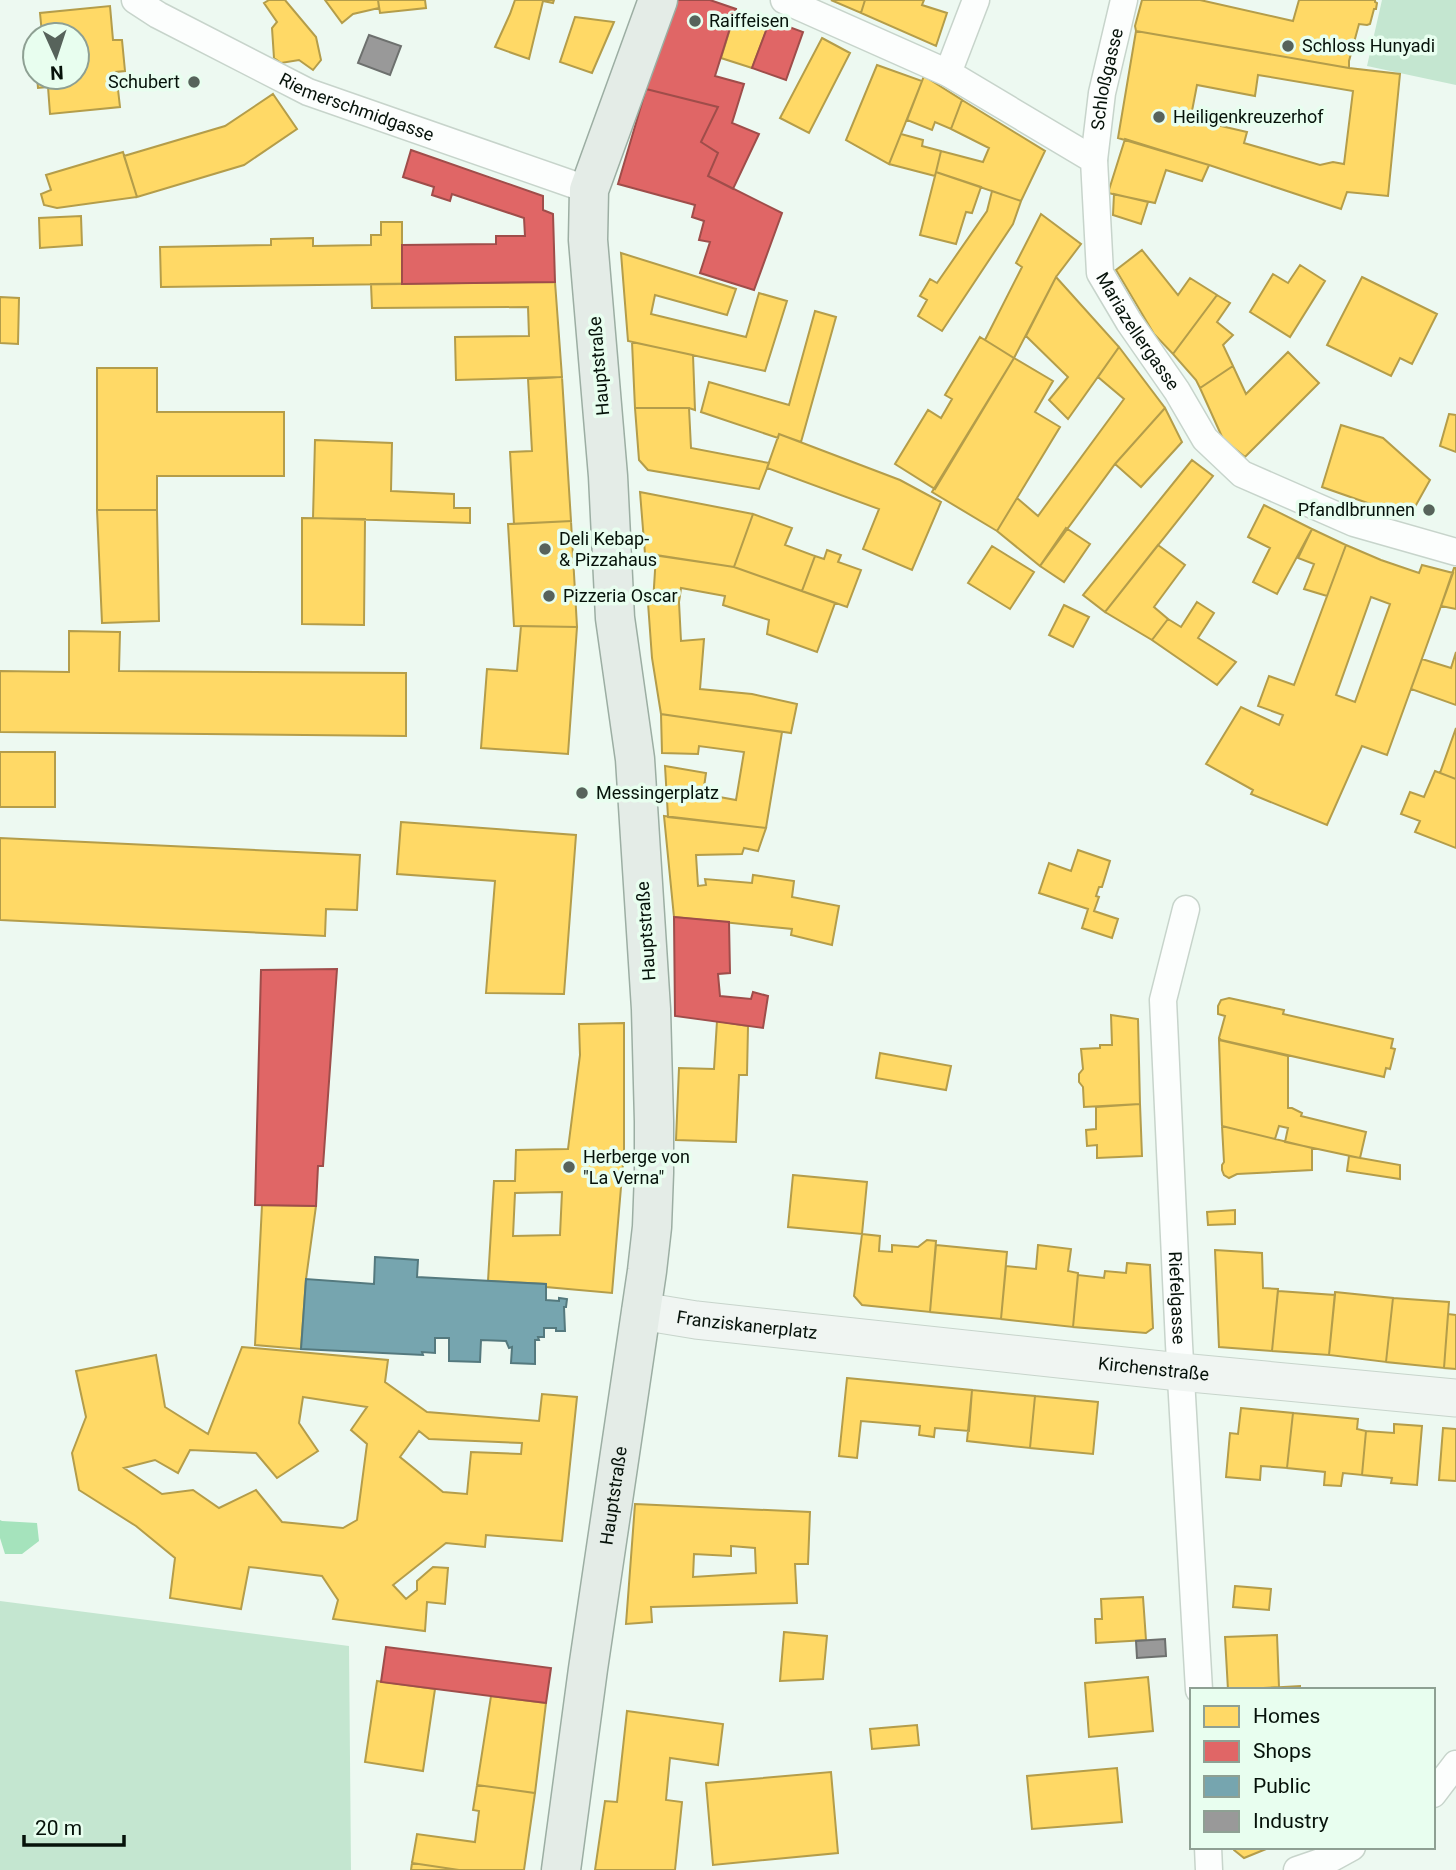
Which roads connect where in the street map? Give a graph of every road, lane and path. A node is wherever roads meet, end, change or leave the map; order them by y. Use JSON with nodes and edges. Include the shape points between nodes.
{"nodes":[{"id":1,"x":135,"y":0,"type":"edge"},
{"id":2,"x":658,"y":0,"type":"edge"},
{"id":3,"x":784,"y":0,"type":"edge"},
{"id":4,"x":975,"y":0,"type":"edge"},
{"id":5,"x":1124,"y":0,"type":"edge"},
{"id":6,"x":948,"y":73,"type":"junction"},
{"id":7,"x":1094,"y":160,"type":"junction"},
{"id":8,"x":589,"y":190,"type":"junction"},
{"id":9,"x":1456,"y":552,"type":"edge"},
{"id":10,"x":1186,"y":909,"type":"dead end"},
{"id":11,"x":641,"y":1311,"type":"junction"},
{"id":12,"x":852,"y":1337,"type":"joint"},
{"id":13,"x":1180,"y":1373,"type":"junction"},
{"id":14,"x":1456,"y":1398,"type":"edge"},
{"id":15,"x":1199,"y":1688,"type":"edge"},
{"id":16,"x":1456,"y":1764,"type":"edge"},
{"id":17,"x":1435,"y":1791,"type":"edge"},
{"id":18,"x":1208,"y":1849,"type":"edge"},
{"id":19,"x":1348,"y":1849,"type":"edge"},
{"id":20,"x":561,"y":1870,"type":"edge"},
{"id":21,"x":1209,"y":1870,"type":"edge"},
{"id":22,"x":1297,"y":1870,"type":"edge"}],
"edges":[{"from":1,"to":8,"type":"street","name":"Riemerschmidgasse","via":[[309,93]]},
{"from":2,"to":8,"type":"main road","name":"Hauptstraße"},
{"from":3,"to":6,"type":"street"},
{"from":4,"to":6,"type":"street"},
{"from":5,"to":7,"type":"street","name":"Schloßgasse","via":[[1102,93]]},
{"from":6,"to":7,"type":"street"},
{"from":7,"to":9,"type":"street","name":"Mariazellergasse","via":[[1100,273],[1205,439],[1242,474],[1354,523]]},
{"from":8,"to":11,"type":"main road","name":"Hauptstraße","via":[[588,240],[615,618],[635,759],[651,1009],[652,1227]]},
{"from":10,"to":13,"type":"street","name":"Riefelgasse","via":[[1163,1000]]},
{"from":11,"to":12,"type":"main road","name":"Franziskanerplatz"},
{"from":11,"to":20,"type":"main road","name":"Hauptstraße"},
{"from":12,"to":13,"type":"main road","name":"Kirchenstraße"},
{"from":13,"to":14,"type":"main road","name":"Kirchenstraße"},
{"from":13,"to":15,"type":"street","name":"Riefelgasse"},
{"from":16,"to":17,"type":"street"},
{"from":18,"to":21,"type":"street"},
{"from":19,"to":22,"type":"street"}]}
